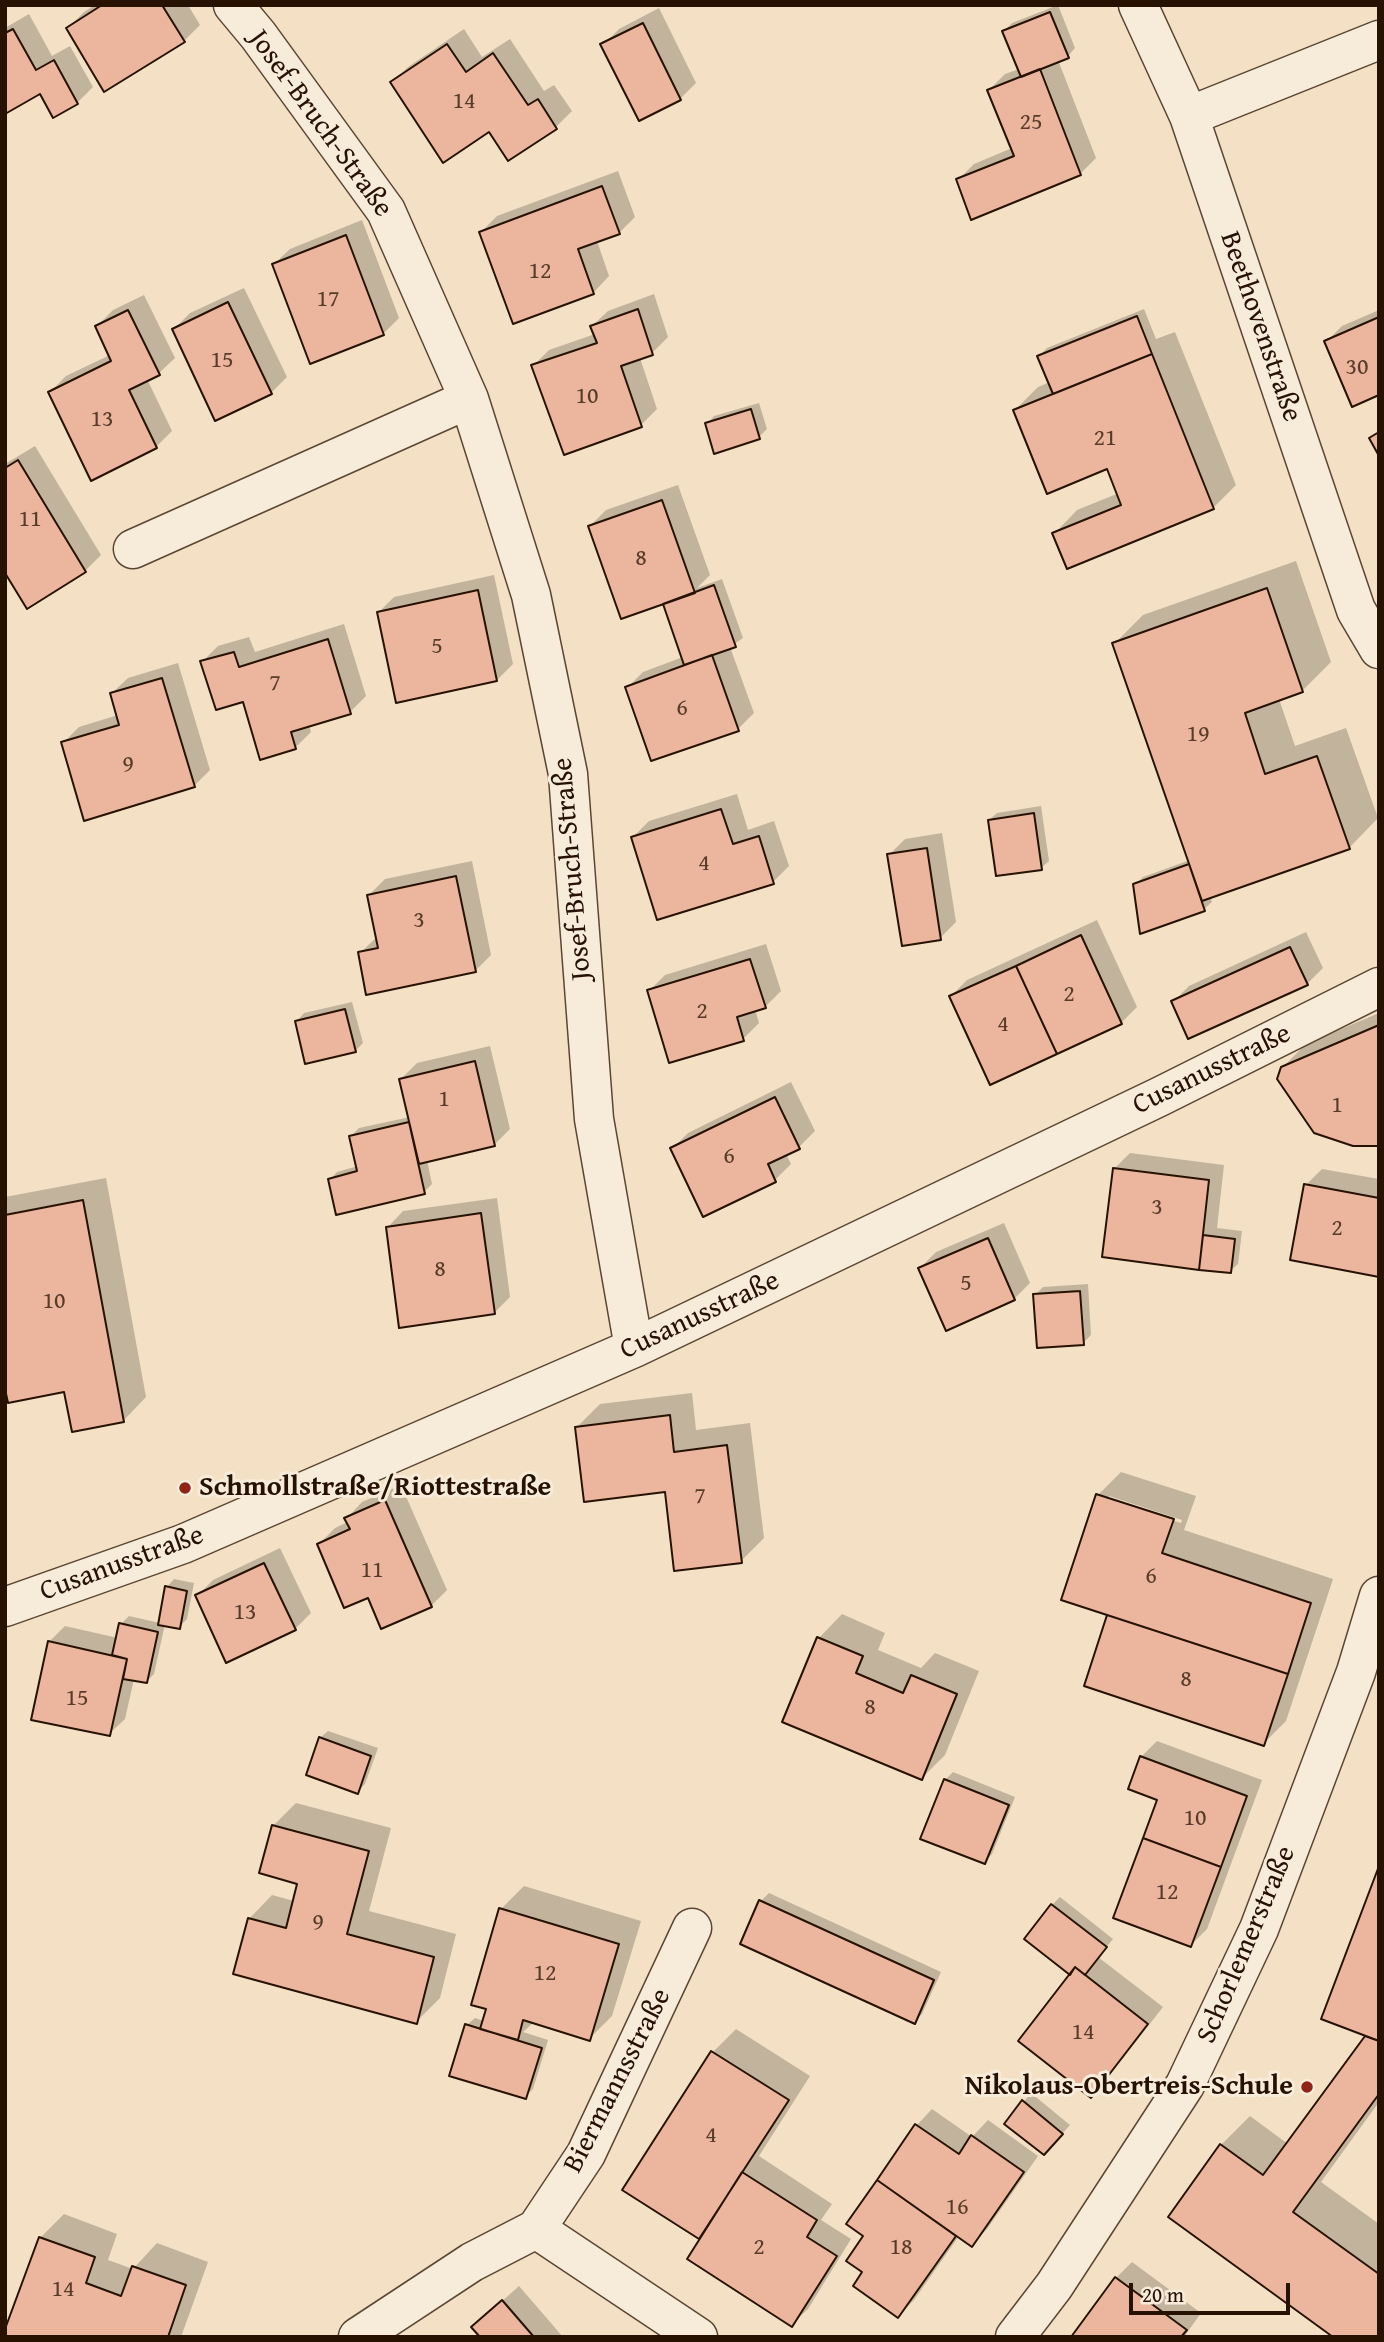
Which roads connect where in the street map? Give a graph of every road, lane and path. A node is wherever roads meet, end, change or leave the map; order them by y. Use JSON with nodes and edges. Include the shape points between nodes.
{"nodes":[{"id":1,"x":233,"y":5,"type":"edge"},
{"id":2,"x":1138,"y":5,"type":"edge"},
{"id":3,"x":1379,"y":40,"type":"edge"},
{"id":4,"x":1189,"y":116,"type":"junction"},
{"id":5,"x":469,"y":399,"type":"junction"},
{"id":6,"x":133,"y":549,"type":"dead end"},
{"id":7,"x":1379,"y":649,"type":"edge"},
{"id":8,"x":1379,"y":987,"type":"edge"},
{"id":9,"x":634,"y":1348,"type":"junction"},
{"id":10,"x":1379,"y":1596,"type":"edge"},
{"id":11,"x":5,"y":1607,"type":"edge"},
{"id":12,"x":692,"y":1928,"type":"dead end"},
{"id":13,"x":536,"y":2229,"type":"junction"},
{"id":14,"x":358,"y":2337,"type":"edge"},
{"id":15,"x":698,"y":2337,"type":"edge"},
{"id":16,"x":1015,"y":2337,"type":"edge"}],
"edges":[{"from":1,"to":5,"type":"street","name":"Josef-Bruch-Straße","via":[[386,211]]},
{"from":2,"to":4,"type":"street","name":"Beethovenstraße"},
{"from":3,"to":4,"type":"street"},
{"from":4,"to":7,"type":"street","name":"Beethovenstraße","via":[[1356,610]]},
{"from":5,"to":6,"type":"street"},
{"from":5,"to":9,"type":"street","name":"Josef-Bruch-Straße","via":[[531,595],[568,774],[594,1119]]},
{"from":8,"to":9,"type":"street","name":"Cusanusstraße"},
{"from":9,"to":11,"type":"street","name":"Cusanusstraße","via":[[183,1544]]},
{"from":10,"to":16,"type":"street","name":"Schorlemerstraße","via":[[1356,1672],[1259,1929],[1185,2085],[1054,2286]]},
{"from":12,"to":13,"type":"street","name":"Biermannsstraße","via":[[586,2154]]},
{"from":13,"to":14,"type":"street","name":"Biermannsstraße","via":[[472,2262]]},
{"from":13,"to":15,"type":"street"}]}
